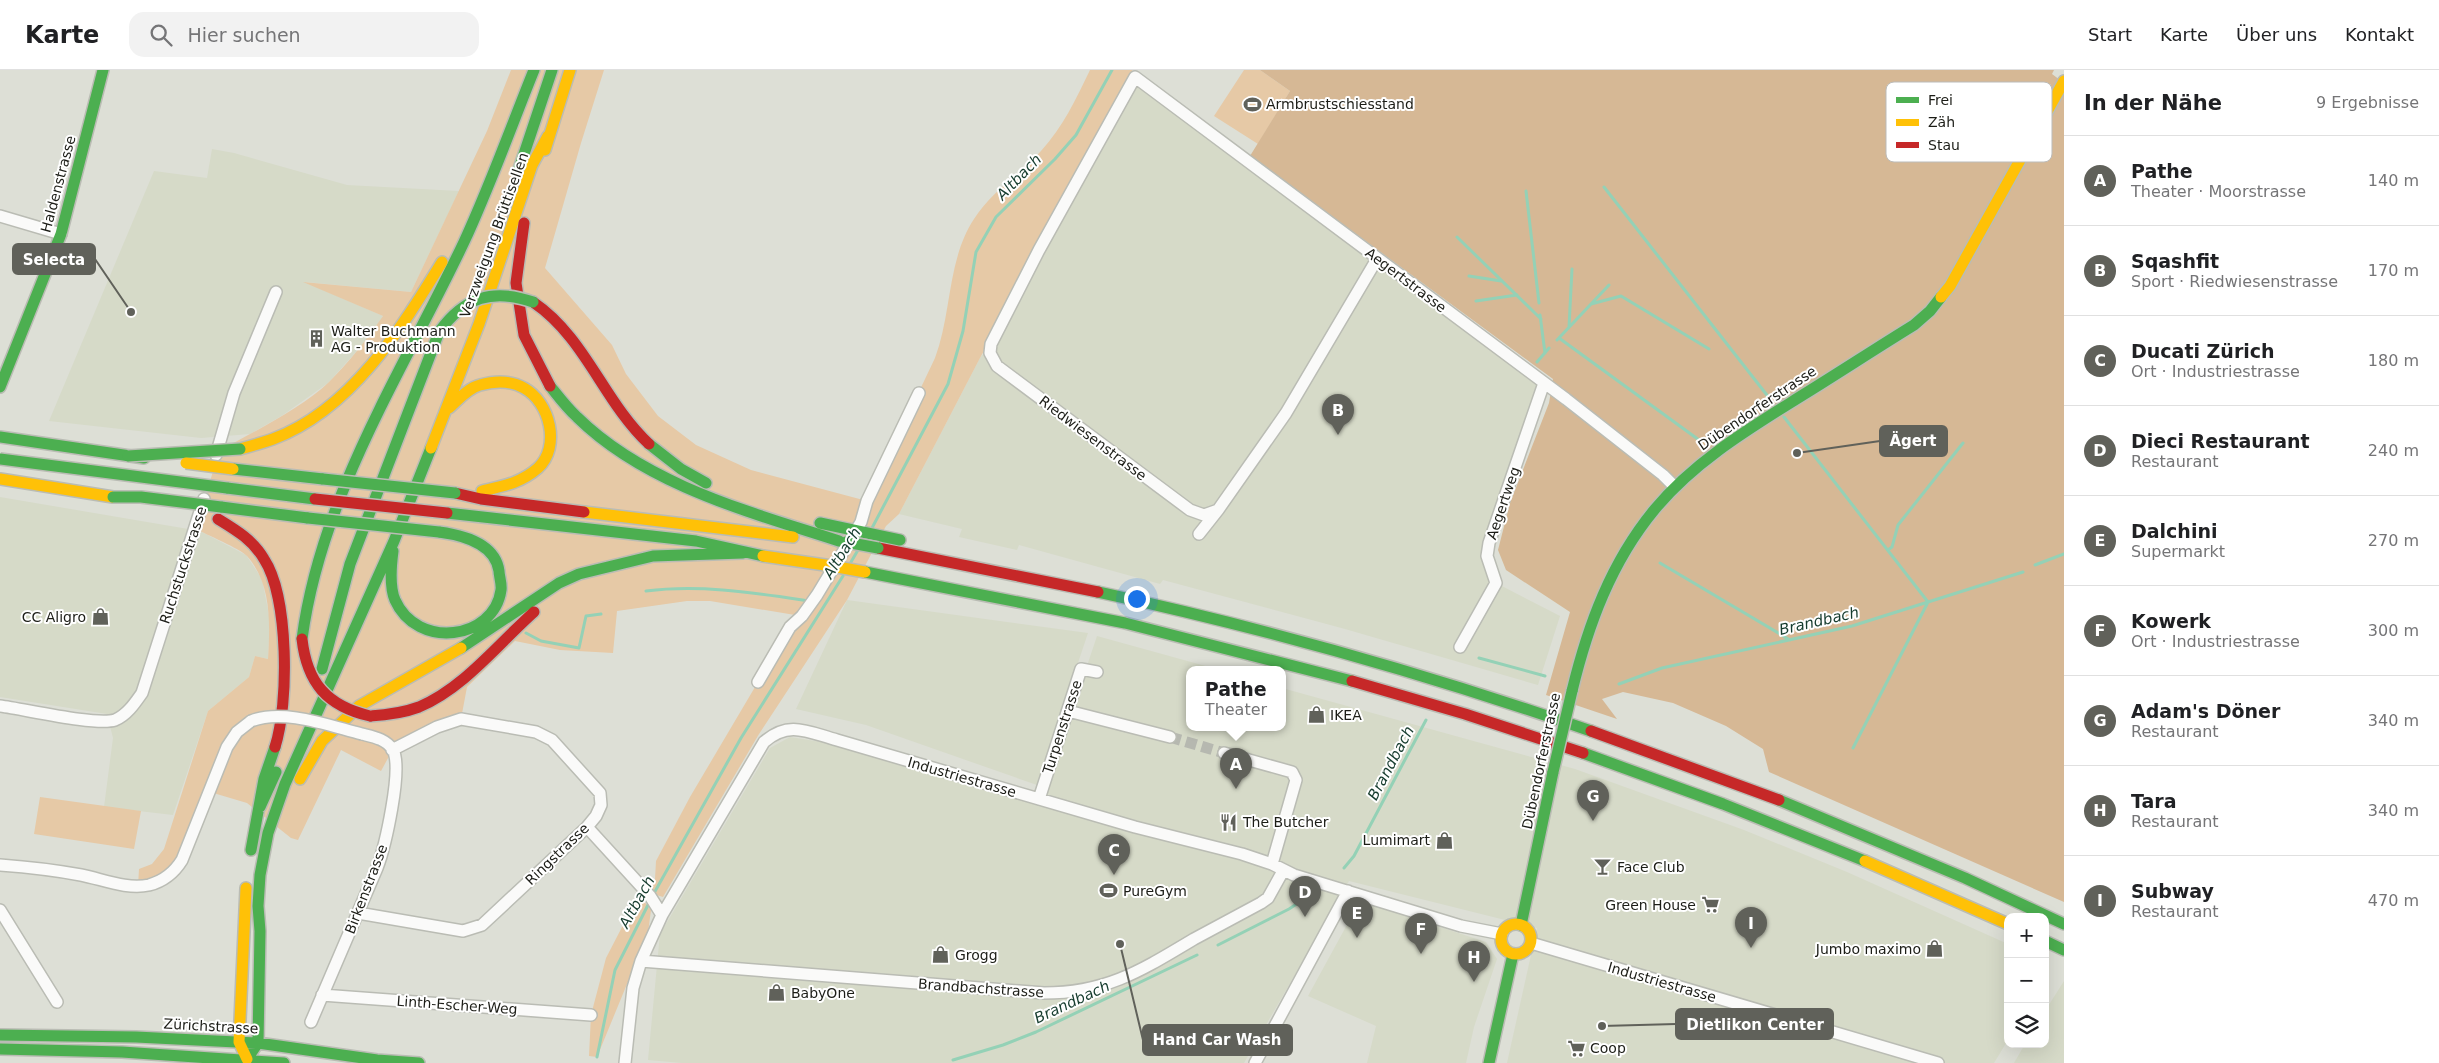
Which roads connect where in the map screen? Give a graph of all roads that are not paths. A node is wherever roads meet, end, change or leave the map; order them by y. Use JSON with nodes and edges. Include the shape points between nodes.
{"nodes":[{"id":1,"x":103,"y":70,"type":"edge"},
{"id":2,"x":534,"y":70,"type":"edge"},
{"id":3,"x":552,"y":70,"type":"edge"},
{"id":4,"x":570,"y":70,"type":"edge"},
{"id":5,"x":1135,"y":77,"type":"joint"},
{"id":6,"x":2064,"y":81,"type":"edge"},
{"id":7,"x":2052,"y":103,"type":"edge"},
{"id":8,"x":548,"y":136,"type":"junction"},
{"id":9,"x":496,"y":161,"type":"junction"},
{"id":10,"x":2019,"y":162,"type":"edge"},
{"id":11,"x":0,"y":216,"type":"edge"},
{"id":12,"x":61,"y":234,"type":"junction"},
{"id":13,"x":494,"y":243,"type":"dead end"},
{"id":14,"x":1377,"y":259,"type":"junction"},
{"id":15,"x":479,"y":284,"type":"dead end"},
{"id":16,"x":276,"y":292,"type":"dead end"},
{"id":17,"x":467,"y":317,"type":"dead end"},
{"id":18,"x":1544,"y":383,"type":"junction"},
{"id":19,"x":0,"y":387,"type":"edge"},
{"id":20,"x":919,"y":393,"type":"dead end"},
{"id":21,"x":446,"y":412,"type":"junction"},
{"id":22,"x":0,"y":438,"type":"edge"},
{"id":23,"x":128,"y":456,"type":"junction"},
{"id":24,"x":0,"y":458,"type":"edge"},
{"id":25,"x":407,"y":474,"type":"dead end"},
{"id":26,"x":0,"y":480,"type":"edge"},
{"id":27,"x":1675,"y":487,"type":"junction"},
{"id":28,"x":455,"y":493,"type":"junction"},
{"id":29,"x":114,"y":497,"type":"junction"},
{"id":30,"x":1218,"y":510,"type":"junction"},
{"id":31,"x":1199,"y":534,"type":"dead end"},
{"id":32,"x":381,"y":538,"type":"dead end"},
{"id":33,"x":394,"y":541,"type":"junction"},
{"id":34,"x":842,"y":541,"type":"junction"},
{"id":35,"x":908,"y":542,"type":"dead end"},
{"id":36,"x":743,"y":553,"type":"junction"},
{"id":37,"x":1031,"y":566,"type":"dead end"},
{"id":38,"x":603,"y":568,"type":"junction"},
{"id":39,"x":362,"y":582,"type":"dead end"},
{"id":40,"x":1069,"y":586,"type":"junction"},
{"id":41,"x":1460,"y":647,"type":"dead end"},
{"id":42,"x":322,"y":670,"type":"junction"},
{"id":43,"x":1097,"y":672,"type":"dead end"},
{"id":44,"x":758,"y":682,"type":"dead end"},
{"id":45,"x":0,"y":706,"type":"edge"},
{"id":46,"x":1068,"y":711,"type":"junction"},
{"id":47,"x":296,"y":728,"type":"dead end"},
{"id":48,"x":1170,"y":737,"type":"tunnel mouth"},
{"id":49,"x":288,"y":745,"type":"dead end"},
{"id":50,"x":392,"y":750,"type":"junction"},
{"id":51,"x":1224,"y":753,"type":"tunnel mouth"},
{"id":52,"x":1039,"y":799,"type":"junction"},
{"id":53,"x":260,"y":807,"type":"junction"},
{"id":54,"x":587,"y":827,"type":"junction"},
{"id":55,"x":282,"y":828,"type":"dead end"},
{"id":56,"x":278,"y":844,"type":"dead end"},
{"id":57,"x":1272,"y":864,"type":"junction"},
{"id":58,"x":0,"y":865,"type":"edge"},
{"id":59,"x":1284,"y":871,"type":"junction"},
{"id":60,"x":1348,"y":891,"type":"junction"},
{"id":61,"x":0,"y":910,"type":"edge"},
{"id":62,"x":660,"y":911,"type":"junction"},
{"id":63,"x":358,"y":913,"type":"junction"},
{"id":64,"x":2004,"y":922,"type":"edge"},
{"id":65,"x":2064,"y":924,"type":"edge"},
{"id":66,"x":1521,"y":925,"type":"junction"},
{"id":67,"x":260,"y":931,"type":"junction"},
{"id":68,"x":1502,"y":934,"type":"junction"},
{"id":69,"x":1531,"y":943,"type":"junction"},
{"id":70,"x":2049,"y":943,"type":"edge"},
{"id":71,"x":2064,"y":950,"type":"edge"},
{"id":72,"x":1513,"y":954,"type":"junction"},
{"id":73,"x":641,"y":961,"type":"junction"},
{"id":74,"x":322,"y":995,"type":"junction"},
{"id":75,"x":57,"y":1002,"type":"dead end"},
{"id":76,"x":591,"y":1015,"type":"dead end"},
{"id":77,"x":311,"y":1022,"type":"dead end"},
{"id":78,"x":0,"y":1035,"type":"edge"},
{"id":79,"x":87,"y":1037,"type":"junction"},
{"id":80,"x":239,"y":1042,"type":"junction"},
{"id":81,"x":258,"y":1043,"type":"junction"},
{"id":82,"x":0,"y":1049,"type":"edge"},
{"id":83,"x":89,"y":1052,"type":"junction"},
{"id":84,"x":122,"y":1052,"type":"junction"},
{"id":85,"x":247,"y":1060,"type":"junction"},
{"id":86,"x":96,"y":1063,"type":"edge"},
{"id":87,"x":113,"y":1063,"type":"edge"},
{"id":88,"x":284,"y":1063,"type":"edge"},
{"id":89,"x":419,"y":1063,"type":"edge"},
{"id":90,"x":625,"y":1063,"type":"edge"},
{"id":91,"x":1255,"y":1063,"type":"edge"},
{"id":92,"x":1489,"y":1063,"type":"edge"},
{"id":93,"x":1938,"y":1063,"type":"edge"}],
"edges":[{"from":1,"to":12,"type":"main road","name":"Haldenstrasse"},
{"from":2,"to":9,"type":"main road"},
{"from":3,"to":13,"type":"main road"},
{"from":4,"to":8,"type":"main road"},
{"from":5,"to":14,"type":"street","name":"Aegertstrasse"},
{"from":5,"to":30,"type":"street","name":"Riedwiesenstrasse","via":[[1039,250],[991,344],[990,353],[997,366],[1190,510],[1204,515]]},
{"from":6,"to":7,"type":"main road","name":"Dübendorferstrasse"},
{"from":8,"to":21,"type":"main road","name":"Verzweigung Brüttisellen","via":[[532,165]]},
{"from":8,"to":34,"type":"main road","via":[[522,232],[514,285],[526,343],[551,390],[588,428],[661,474],[767,519]]},
{"from":9,"to":23,"type":"main road","bridge":true,"via":[[424,292],[356,380],[325,410],[298,429],[265,444],[240,449]]},
{"from":9,"to":38,"type":"main road","bridge":true,"via":[[453,267],[346,483],[317,563],[307,602],[302,639],[306,665],[321,692],[343,708],[370,716],[406,712],[437,698],[460,681],[536,610],[563,590]]},
{"from":10,"to":27,"type":"main road","name":"Dübendorferstrasse","via":[[1950,286],[1930,311],[1914,325],[1738,436]]},
{"from":11,"to":12,"type":"street"},
{"from":12,"to":19,"type":"main road","name":"Haldenstrasse"},
{"from":14,"to":18,"type":"street","name":"Aegertstrasse"},
{"from":14,"to":30,"type":"street","via":[[1286,412]]},
{"from":15,"to":17,"type":"main road"},
{"from":16,"to":45,"type":"street","name":"Ruchstuckstrasse","via":[[234,394],[196,529],[142,693],[132,707],[115,720],[96,722]]},
{"from":18,"to":27,"type":"street","name":"Aegertstrasse"},
{"from":18,"to":41,"type":"street","name":"Aegertweg","via":[[1489,543],[1488,556],[1496,583]]},
{"from":20,"to":44,"type":"street","via":[[867,501],[861,522],[817,595],[790,627]]},
{"from":21,"to":28,"type":"main road","via":[[478,385],[506,382],[520,386],[537,398],[551,428],[546,456],[529,477],[504,489]]},
{"from":21,"to":33,"type":"main road","name":"Verzweigung Brüttisellen"},
{"from":22,"to":23,"type":"main road"},
{"from":23,"to":28,"type":"main road","bridge":true},
{"from":24,"to":36,"type":"main road","bridge":true,"via":[[315,499],[696,541]]},
{"from":25,"to":32,"type":"main road"},
{"from":26,"to":29,"type":"main road"},
{"from":27,"to":66,"type":"main road","name":"Dübendorferstrasse","bridge":true,"via":[[1638,532],[1605,588],[1588,629],[1553,772]]},
{"from":28,"to":34,"type":"main road","via":[[481,499]]},
{"from":29,"to":33,"type":"main road","bridge":true,"via":[[141,496],[460,535],[481,544],[495,560],[500,576],[498,599],[486,618],[470,629],[451,635],[418,628],[400,610],[394,598]]},
{"from":29,"to":53,"type":"main road","bridge":true,"via":[[202,513],[218,519],[240,532],[261,554],[273,575],[281,604],[282,715]]},
{"from":30,"to":31,"type":"street"},
{"from":33,"to":67,"type":"main road","via":[[275,810],[260,875]]},
{"from":34,"to":40,"type":"main road","bridge":true},
{"from":35,"to":42,"type":"main road","bridge":true,"via":[[765,509],[703,481],[655,448],[626,418],[569,333],[551,314],[533,302],[510,295],[481,297],[456,310],[439,332],[354,553]]},
{"from":36,"to":38,"type":"main road","via":[[659,556]]},
{"from":36,"to":64,"type":"main road","bridge":true,"via":[[866,572],[1142,626],[1282,661],[1445,708],[1600,758],[1710,798],[1855,856]]},
{"from":37,"to":40,"type":"main road"},
{"from":38,"to":55,"type":"main road","via":[[579,574],[551,588],[459,650],[367,700],[347,715],[322,741],[307,764]]},
{"from":39,"to":42,"type":"main road"},
{"from":40,"to":65,"type":"main road","via":[[1191,613],[1348,654],[1581,727],[1811,812]]},
{"from":42,"to":47,"type":"main road"},
{"from":43,"to":46,"type":"street","name":"Turpenstrasse","via":[[1082,670]]},
{"from":46,"to":48,"type":"street"},
{"from":46,"to":52,"type":"street","name":"Turpenstrasse"},
{"from":49,"to":53,"type":"main road"},
{"from":50,"to":54,"type":"street","name":"Ringstrasse","via":[[437,727],[461,719],[545,736],[600,793],[601,805]]},
{"from":50,"to":58,"type":"street","bridge":true,"via":[[381,739],[284,716],[265,716],[237,732],[182,860],[159,882],[129,886],[42,868]]},
{"from":50,"to":63,"type":"street","name":"Birkenstrasse","via":[[396,774],[385,842]]},
{"from":51,"to":57,"type":"street","via":[[1292,772],[1296,780]]},
{"from":52,"to":57,"type":"street","name":"Industriestrasse"},
{"from":52,"to":62,"type":"street","name":"Industriestrasse","via":[[805,731],[789,729],[776,732],[764,742]]},
{"from":53,"to":80,"type":"main road","via":[[248,869]]},
{"from":54,"to":62,"type":"street"},
{"from":54,"to":63,"type":"street","name":"Ringstrasse","via":[[482,925],[473,929],[463,931]]},
{"from":56,"to":67,"type":"main road","via":[[270,870]]},
{"from":57,"to":59,"type":"street","name":"Industriestrasse"},
{"from":59,"to":60,"type":"street","name":"Industriestrasse"},
{"from":59,"to":73,"type":"street","name":"Brandbachstrasse","via":[[1268,898],[1255,906],[1149,966],[1104,986],[1071,993]]},
{"from":60,"to":68,"type":"street","name":"Industriestrasse","via":[[1461,926]]},
{"from":60,"to":91,"type":"street"},
{"from":61,"to":75,"type":"street"},
{"from":62,"to":73,"type":"street","name":"Industriestrasse"},
{"from":63,"to":74,"type":"street","name":"Birkenstrasse"},
{"from":66,"to":68,"type":"main road","via":[[1508,927]]},
{"from":66,"to":69,"type":"main road","via":[[1528,930]]},
{"from":67,"to":81,"type":"main road"},
{"from":68,"to":72,"type":"main road","via":[[1505,949]]},
{"from":69,"to":72,"type":"main road","via":[[1522,953]]},
{"from":69,"to":93,"type":"street","name":"Industriestrasse"},
{"from":70,"to":71,"type":"main road"},
{"from":72,"to":92,"type":"main road"},
{"from":73,"to":90,"type":"street","name":"Industriestrasse","via":[[633,988]]},
{"from":74,"to":76,"type":"street","name":"Linth-Escher-Weg"},
{"from":74,"to":77,"type":"street","name":"Birkenstrasse"},
{"from":78,"to":79,"type":"main road","name":"Zürichstrasse"},
{"from":79,"to":80,"type":"main road","name":"Zürichstrasse"},
{"from":79,"to":83,"type":"main road"},
{"from":80,"to":81,"type":"main road","name":"Zürichstrasse"},
{"from":80,"to":85,"type":"main road"},
{"from":81,"to":85,"type":"main road"},
{"from":81,"to":89,"type":"main road","name":"Zürichstrasse"},
{"from":82,"to":83,"type":"main road"},
{"from":83,"to":84,"type":"main road"},
{"from":83,"to":86,"type":"main road"},
{"from":84,"to":85,"type":"main road"},
{"from":84,"to":87,"type":"main road"},
{"from":85,"to":88,"type":"main road"}]}
